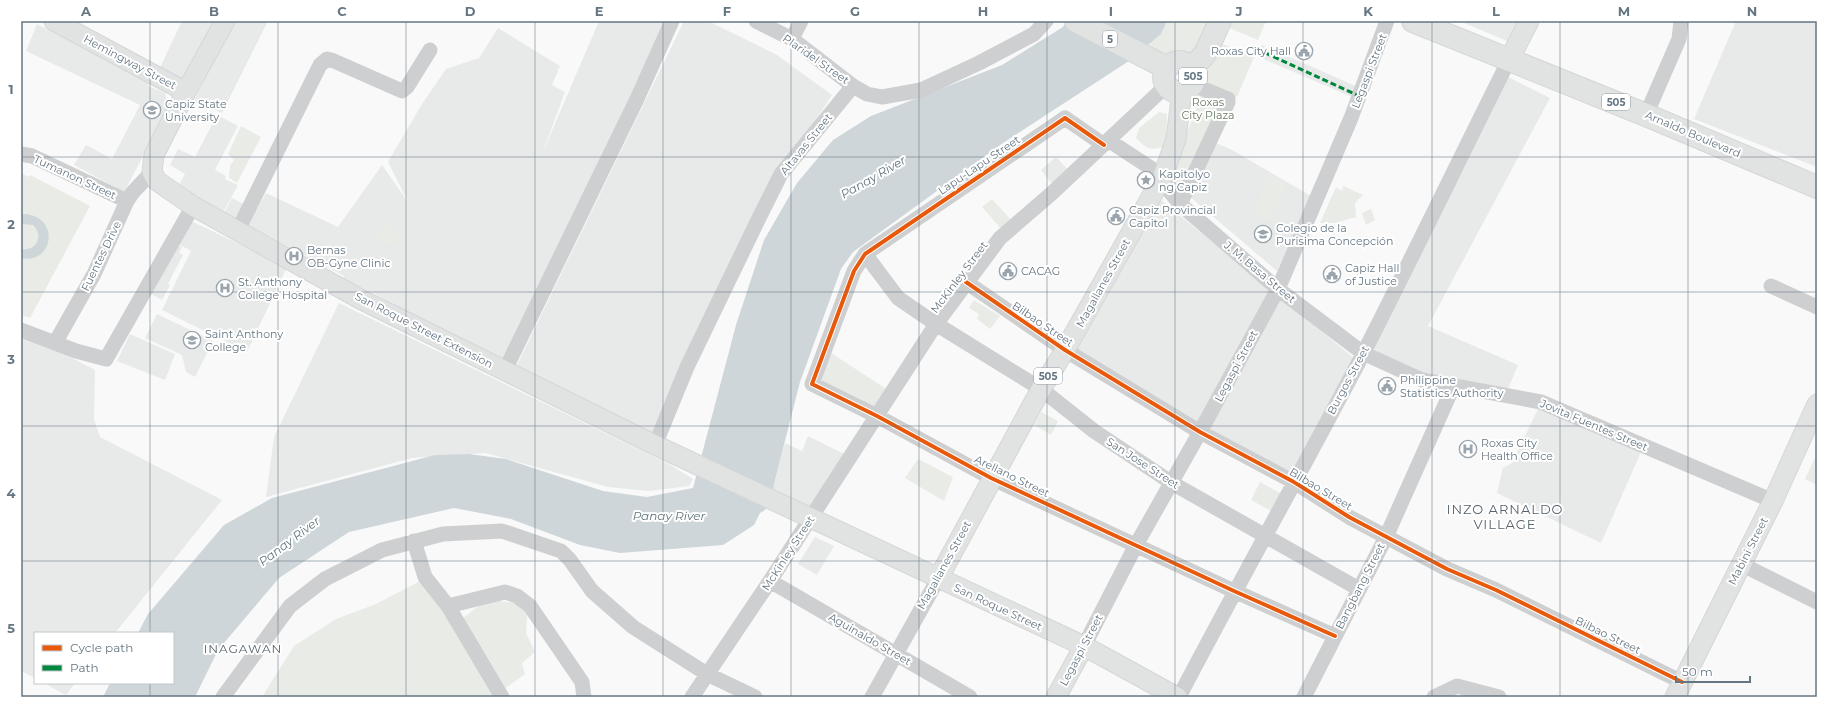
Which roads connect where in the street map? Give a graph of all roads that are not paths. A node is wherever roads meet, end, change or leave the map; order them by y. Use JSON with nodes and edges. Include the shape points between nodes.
{"nodes":[{"id":1,"x":54,"y":21,"type":"edge"},
{"id":2,"x":225,"y":21,"type":"edge"},
{"id":3,"x":672,"y":21,"type":"edge"},
{"id":4,"x":756,"y":21,"type":"edge"},
{"id":5,"x":801,"y":21,"type":"edge"},
{"id":6,"x":1046,"y":21,"type":"edge"},
{"id":7,"x":1076,"y":21,"type":"edge"},
{"id":8,"x":1220,"y":21,"type":"edge"},
{"id":9,"x":1387,"y":21,"type":"edge"},
{"id":10,"x":1413,"y":21,"type":"edge"},
{"id":11,"x":1441,"y":21,"type":"edge"},
{"id":12,"x":1529,"y":21,"type":"edge"},
{"id":13,"x":1681,"y":21,"type":"edge"},
{"id":14,"x":792,"y":39,"type":"junction"},
{"id":15,"x":430,"y":50,"type":"dead end"},
{"id":16,"x":1511,"y":55,"type":"junction"},
{"id":17,"x":1179,"y":80,"type":"junction"},
{"id":18,"x":853,"y":86,"type":"junction"},
{"id":19,"x":186,"y":92,"type":"junction"},
{"id":20,"x":1649,"y":108,"type":"junction"},
{"id":21,"x":1106,"y":142,"type":"junction"},
{"id":22,"x":21,"y":154,"type":"edge"},
{"id":23,"x":1817,"y":173,"type":"edge"},
{"id":24,"x":154,"y":176,"type":"junction"},
{"id":25,"x":1163,"y":176,"type":"junction"},
{"id":26,"x":1817,"y":187,"type":"edge"},
{"id":27,"x":127,"y":201,"type":"junction"},
{"id":28,"x":1180,"y":204,"type":"junction"},
{"id":29,"x":193,"y":206,"type":"junction"},
{"id":30,"x":237,"y":232,"type":"junction"},
{"id":31,"x":865,"y":254,"type":"junction"},
{"id":32,"x":966,"y":282,"type":"junction"},
{"id":33,"x":1771,"y":286,"type":"dead end"},
{"id":34,"x":1278,"y":289,"type":"junction"},
{"id":35,"x":1817,"y":307,"type":"edge"},
{"id":36,"x":936,"y":324,"type":"junction"},
{"id":37,"x":21,"y":330,"type":"edge"},
{"id":38,"x":55,"y":343,"type":"junction"},
{"id":39,"x":1065,"y":350,"type":"junction"},
{"id":40,"x":1363,"y":353,"type":"junction"},
{"id":41,"x":505,"y":370,"type":"junction"},
{"id":42,"x":1453,"y":387,"type":"junction"},
{"id":43,"x":1041,"y":389,"type":"junction"},
{"id":44,"x":1817,"y":404,"type":"edge"},
{"id":45,"x":876,"y":416,"type":"junction"},
{"id":46,"x":1200,"y":432,"type":"junction"},
{"id":47,"x":656,"y":445,"type":"junction"},
{"id":48,"x":991,"y":478,"type":"junction"},
{"id":49,"x":1294,"y":482,"type":"junction"},
{"id":50,"x":1172,"y":483,"type":"junction"},
{"id":51,"x":773,"y":500,"type":"joint"},
{"id":52,"x":1773,"y":501,"type":"junction"},
{"id":53,"x":811,"y":518,"type":"junction"},
{"id":54,"x":1265,"y":537,"type":"junction"},
{"id":55,"x":1386,"y":537,"type":"junction"},
{"id":56,"x":414,"y":541,"type":"junction"},
{"id":57,"x":1136,"y":545,"type":"junction"},
{"id":58,"x":1741,"y":564,"type":"junction"},
{"id":59,"x":938,"y":579,"type":"junction"},
{"id":60,"x":770,"y":581,"type":"junction"},
{"id":61,"x":1359,"y":589,"type":"junction"},
{"id":62,"x":1234,"y":591,"type":"junction"},
{"id":63,"x":1817,"y":602,"type":"edge"},
{"id":64,"x":448,"y":606,"type":"junction"},
{"id":65,"x":1335,"y":636,"type":"junction"},
{"id":66,"x":1084,"y":646,"type":"junction"},
{"id":67,"x":895,"y":653,"type":"junction"},
{"id":68,"x":707,"y":674,"type":"junction"},
{"id":69,"x":1679,"y":689,"type":"edge"},
{"id":70,"x":223,"y":697,"type":"edge"},
{"id":71,"x":502,"y":697,"type":"edge"},
{"id":72,"x":584,"y":697,"type":"edge"},
{"id":73,"x":692,"y":697,"type":"edge"},
{"id":74,"x":755,"y":697,"type":"edge"},
{"id":75,"x":872,"y":697,"type":"edge"},
{"id":76,"x":970,"y":697,"type":"edge"},
{"id":77,"x":1056,"y":697,"type":"edge"},
{"id":78,"x":1178,"y":697,"type":"edge"},
{"id":79,"x":1304,"y":697,"type":"edge"},
{"id":80,"x":1434,"y":697,"type":"edge"},
{"id":81,"x":1499,"y":697,"type":"edge"}],
"edges":[{"from":1,"to":19,"type":"main road","name":"Hemingway Street"},
{"from":2,"to":19,"type":"main road"},
{"from":3,"to":41,"type":"street","via":[[637,99]]},
{"from":4,"to":14,"type":"street","name":"Plaridel Street"},
{"from":5,"to":14,"type":"street"},
{"from":6,"to":18,"type":"street","via":[[1034,34],[921,90],[882,97],[867,94]]},
{"from":7,"to":17,"type":"highway","number":"5","via":[[1144,57]]},
{"from":8,"to":17,"type":"highway","number":"505","via":[[1205,54]]},
{"from":9,"to":34,"type":"street","name":"Legaspi Street","via":[[1351,118]]},
{"from":10,"to":16,"type":"highway","name":"Arnaldo Boulevard","number":"505"},
{"from":11,"to":16,"type":"highway","name":"Arnaldo Boulevard","number":"505"},
{"from":12,"to":16,"type":"main road"},
{"from":13,"to":20,"type":"street","via":[[1679,39]]},
{"from":14,"to":18,"type":"street","name":"Plaridel Street"},
{"from":15,"to":30,"type":"street","via":[[402,91],[334,61],[327,60],[320,65]]},
{"from":16,"to":20,"type":"highway","name":"Arnaldo Boulevard","number":"505"},
{"from":16,"to":40,"type":"street","name":"Burgos Street"},
{"from":17,"to":21,"type":"street","name":"McKinley Street"},
{"from":17,"to":25,"type":"main road","name":"Magallanes Street","number":"505","via":[[1176,139]]},
{"from":17,"to":28,"type":"street","via":[[1228,99]]},
{"from":18,"to":47,"type":"street","name":"Altavas Street","via":[[781,174],[688,367]]},
{"from":19,"to":24,"type":"main road","via":[[154,155]]},
{"from":20,"to":23,"type":"highway","name":"Arnaldo Boulevard","number":"505"},
{"from":20,"to":26,"type":"highway","name":"Arnaldo Boulevard","number":"505"},
{"from":21,"to":25,"type":"street"},
{"from":21,"to":31,"type":"street","name":"Lapu-Lapu Street","via":[[1065,118]]},
{"from":21,"to":32,"type":"street","name":"McKinley Street","via":[[1000,238]]},
{"from":22,"to":27,"type":"street","name":"Tumanon Street","via":[[32,156]]},
{"from":24,"to":27,"type":"street","name":"Fuentes Drive","via":[[133,192]]},
{"from":24,"to":29,"type":"main road","name":"San Roque Street Extension"},
{"from":25,"to":28,"type":"street","name":"J. M. Basa Street","via":[[1167,188]]},
{"from":25,"to":39,"type":"main road","name":"Magallanes Street","number":"505"},
{"from":27,"to":38,"type":"street","name":"Fuentes Drive","via":[[94,274]]},
{"from":28,"to":34,"type":"street","name":"J. M. Basa Street"},
{"from":29,"to":30,"type":"main road","name":"San Roque Street Extension"},
{"from":29,"to":38,"type":"street","via":[[106,359]]},
{"from":30,"to":41,"type":"main road","name":"San Roque Street Extension","via":[[360,299]]},
{"from":31,"to":36,"type":"street","name":"San Jose Street","via":[[898,298]]},
{"from":31,"to":45,"type":"street","name":"Arellano Street","via":[[854,271],[812,384]]},
{"from":32,"to":36,"type":"street","name":"McKinley Street"},
{"from":32,"to":39,"type":"street","name":"Bilbao Street"},
{"from":33,"to":35,"type":"street"},
{"from":34,"to":40,"type":"street","name":"J. M. Basa Street"},
{"from":34,"to":46,"type":"street","name":"Legaspi Street"},
{"from":36,"to":43,"type":"street","name":"San Jose Street"},
{"from":36,"to":45,"type":"street","name":"McKinley Street"},
{"from":37,"to":38,"type":"street"},
{"from":39,"to":43,"type":"main road","name":"Magallanes Street","number":"505"},
{"from":39,"to":46,"type":"street","name":"Bilbao Street"},
{"from":40,"to":42,"type":"street","name":"Jovita Fuentes Street","via":[[1422,380]]},
{"from":40,"to":49,"type":"street","name":"Burgos Street"},
{"from":41,"to":47,"type":"main road","name":"San Roque Street Extension"},
{"from":42,"to":52,"type":"street","name":"Jovita Fuentes Street","via":[[1512,395],[1541,402]]},
{"from":42,"to":55,"type":"street","name":"Bangbang Street"},
{"from":43,"to":48,"type":"main road","name":"Magallanes Street","number":"505"},
{"from":43,"to":50,"type":"street","name":"San Jose Street","via":[[1094,431]]},
{"from":44,"to":52,"type":"main road","name":"Mabini Street"},
{"from":45,"to":48,"type":"street","name":"Arellano Street"},
{"from":45,"to":53,"type":"street","name":"McKinley Street"},
{"from":46,"to":49,"type":"street","name":"Bilbao Street"},
{"from":46,"to":50,"type":"street","name":"Legaspi Street"},
{"from":47,"to":51,"type":"main road","name":"San Roque Street Extension"},
{"from":48,"to":57,"type":"street","name":"Arellano Street"},
{"from":48,"to":59,"type":"main road","name":"Magallanes Street","number":"505"},
{"from":49,"to":54,"type":"street","name":"Burgos Street"},
{"from":49,"to":55,"type":"street","name":"Bilbao Street"},
{"from":50,"to":54,"type":"street","name":"San Jose Street"},
{"from":50,"to":57,"type":"street","name":"Legaspi Street"},
{"from":51,"to":53,"type":"main road","name":"San Roque Street"},
{"from":52,"to":58,"type":"main road","name":"Mabini Street"},
{"from":53,"to":59,"type":"main road","name":"San Roque Street"},
{"from":53,"to":60,"type":"street","name":"McKinley Street"},
{"from":54,"to":61,"type":"street","name":"San Jose Street"},
{"from":54,"to":62,"type":"street","name":"Burgos Street"},
{"from":55,"to":61,"type":"street","name":"Bangbang Street"},
{"from":55,"to":69,"type":"street","name":"Bilbao Street","via":[[1447,569],[1496,590]]},
{"from":56,"to":64,"type":"street","via":[[425,577]]},
{"from":56,"to":68,"type":"street","via":[[443,534],[502,531],[561,551],[592,591],[633,627]]},
{"from":56,"to":70,"type":"street","via":[[382,550],[325,579],[290,606]]},
{"from":57,"to":62,"type":"street","name":"Arellano Street"},
{"from":57,"to":66,"type":"street","name":"Legaspi Street"},
{"from":58,"to":63,"type":"street"},
{"from":58,"to":69,"type":"main road","name":"Mabini Street"},
{"from":59,"to":66,"type":"main road","name":"San Roque Street"},
{"from":59,"to":67,"type":"street","name":"Magallanes Street"},
{"from":60,"to":67,"type":"street","name":"Aguinaldo Street"},
{"from":60,"to":68,"type":"street","name":"McKinley Street"},
{"from":61,"to":65,"type":"street","name":"Bangbang Street"},
{"from":62,"to":65,"type":"street","name":"Arellano Street"},
{"from":62,"to":78,"type":"street","name":"Burgos Street"},
{"from":64,"to":71,"type":"street"},
{"from":64,"to":72,"type":"street","via":[[505,592],[517,596],[530,606],[582,682]]},
{"from":65,"to":79,"type":"street","name":"Bangbang Street"},
{"from":66,"to":77,"type":"main road","name":"Legaspi Street"},
{"from":66,"to":78,"type":"main road","name":"San Roque Street"},
{"from":67,"to":75,"type":"street","name":"Magallanes Street"},
{"from":67,"to":76,"type":"street","name":"Aguinaldo Street"},
{"from":68,"to":73,"type":"street","name":"McKinley Street"},
{"from":68,"to":74,"type":"street"},
{"from":80,"to":81,"type":"street","via":[[1457,686]]}]}
